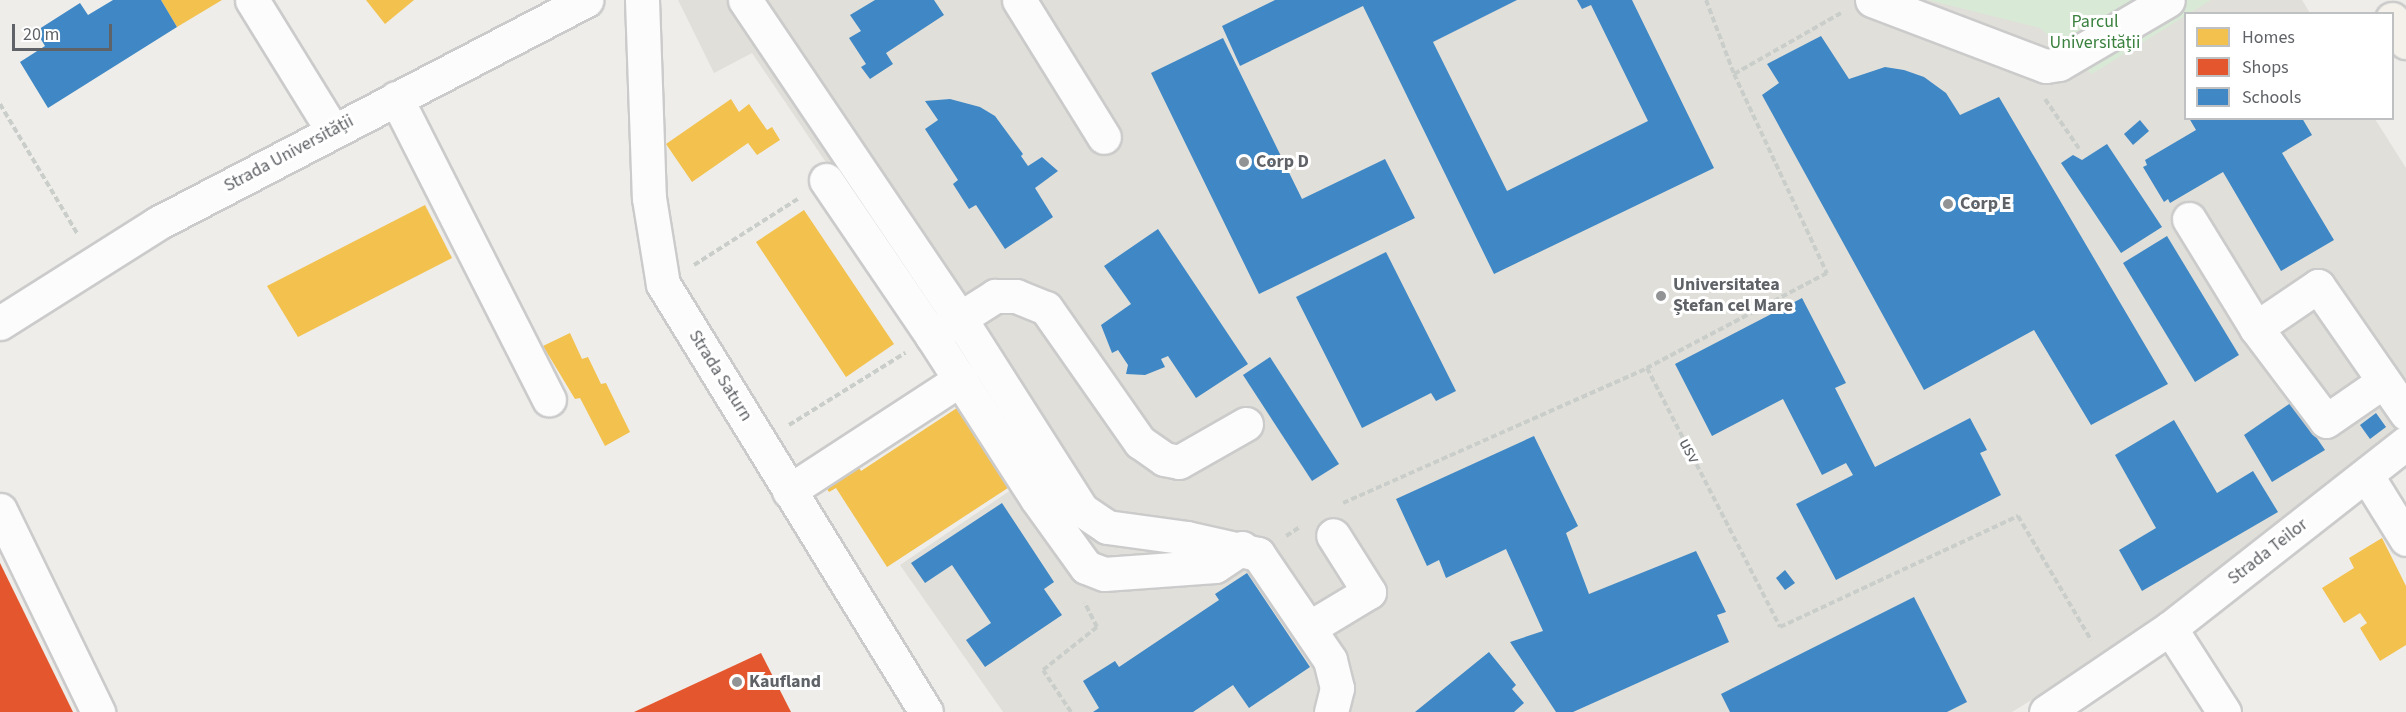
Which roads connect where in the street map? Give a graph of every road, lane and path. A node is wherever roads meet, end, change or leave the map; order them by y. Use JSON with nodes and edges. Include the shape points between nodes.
{"nodes":[{"id":1,"x":252,"y":0,"type":"edge"},
{"id":2,"x":587,"y":0,"type":"edge"},
{"id":3,"x":642,"y":0,"type":"edge"},
{"id":4,"x":745,"y":0,"type":"edge"},
{"id":5,"x":1018,"y":0,"type":"edge"},
{"id":6,"x":1706,"y":0,"type":"edge"},
{"id":7,"x":2168,"y":0,"type":"edge"},
{"id":8,"x":1862,"y":7,"type":"edge"},
{"id":9,"x":2394,"y":22,"type":"edge"},
{"id":10,"x":2406,"y":42,"type":"edge"},
{"id":11,"x":1734,"y":74,"type":"junction"},
{"id":12,"x":2043,"y":96,"type":"dead end"},
{"id":13,"x":396,"y":98,"type":"junction"},
{"id":14,"x":0,"y":104,"type":"edge"},
{"id":15,"x":333,"y":131,"type":"junction"},
{"id":16,"x":1104,"y":137,"type":"dead end"},
{"id":17,"x":2080,"y":150,"type":"dead end"},
{"id":18,"x":826,"y":180,"type":"joint"},
{"id":19,"x":2189,"y":219,"type":"dead end"},
{"id":20,"x":94,"y":262,"type":"junction"},
{"id":21,"x":663,"y":284,"type":"junction"},
{"id":22,"x":961,"y":320,"type":"junction"},
{"id":23,"x":0,"y":323,"type":"edge"},
{"id":24,"x":2256,"y":328,"type":"junction"},
{"id":25,"x":932,"y":336,"type":"junction"},
{"id":26,"x":1647,"y":368,"type":"junction"},
{"id":27,"x":961,"y":379,"type":"junction"},
{"id":28,"x":2384,"y":381,"type":"junction"},
{"id":29,"x":549,"y":399,"type":"dead end"},
{"id":30,"x":2406,"y":413,"type":"edge"},
{"id":31,"x":1246,"y":424,"type":"dead end"},
{"id":32,"x":761,"y":443,"type":"junction"},
{"id":33,"x":2406,"y":443,"type":"edge"},
{"id":34,"x":2367,"y":476,"type":"junction"},
{"id":35,"x":789,"y":492,"type":"junction"},
{"id":36,"x":0,"y":510,"type":"edge"},
{"id":37,"x":1324,"y":522,"type":"junction"},
{"id":38,"x":2406,"y":539,"type":"edge"},
{"id":39,"x":1250,"y":551,"type":"junction"},
{"id":40,"x":1082,"y":595,"type":"dead end"},
{"id":41,"x":1308,"y":628,"type":"junction"},
{"id":42,"x":2170,"y":628,"type":"junction"},
{"id":43,"x":2109,"y":669,"type":"junction"},
{"id":44,"x":98,"y":712,"type":"edge"},
{"id":45,"x":926,"y":712,"type":"edge"},
{"id":46,"x":1071,"y":712,"type":"edge"},
{"id":47,"x":1331,"y":712,"type":"edge"},
{"id":48,"x":2046,"y":712,"type":"edge"},
{"id":49,"x":2224,"y":712,"type":"edge"}],
"edges":[{"from":1,"to":15,"type":"street"},
{"from":2,"to":13,"type":"street","name":"Strada Universității"},
{"from":3,"to":21,"type":"street","name":"Strada Saturn","via":[[649,198]]},
{"from":4,"to":22,"type":"street"},
{"from":5,"to":16,"type":"street"},
{"from":6,"to":11,"type":"path"},
{"from":7,"to":8,"type":"street","via":[[2059,64],[2046,66]]},
{"from":8,"to":11,"type":"path","via":[[1843,12]]},
{"from":9,"to":10,"type":"main road"},
{"from":11,"to":26,"type":"path","via":[[1827,273]]},
{"from":12,"to":17,"type":"path"},
{"from":13,"to":15,"type":"street","name":"Strada Universității"},
{"from":13,"to":29,"type":"street"},
{"from":14,"to":20,"type":"path"},
{"from":15,"to":20,"type":"street","name":"Strada Universității"},
{"from":18,"to":21,"type":"path"},
{"from":18,"to":25,"type":"street"},
{"from":19,"to":24,"type":"street"},
{"from":20,"to":23,"type":"street","name":"Strada Universității"},
{"from":21,"to":32,"type":"street","name":"Strada Saturn"},
{"from":22,"to":25,"type":"street"},
{"from":22,"to":31,"type":"street","via":[[995,296],[1016,296],[1046,308],[1140,442],[1164,459],[1179,462]]},
{"from":22,"to":39,"type":"street","via":[[1082,510],[1107,527]]},
{"from":24,"to":28,"type":"street","via":[[2326,421]]},
{"from":24,"to":28,"type":"street","via":[[2318,286]]},
{"from":25,"to":27,"type":"street"},
{"from":25,"to":32,"type":"path"},
{"from":26,"to":37,"type":"path"},
{"from":26,"to":43,"type":"path","name":"usv","via":[[1780,627],[2018,516]]},
{"from":27,"to":35,"type":"street"},
{"from":27,"to":39,"type":"street","via":[[1037,499],[1086,567],[1104,574],[1215,566]]},
{"from":28,"to":30,"type":"street"},
{"from":32,"to":35,"type":"street","name":"Strada Saturn"},
{"from":33,"to":34,"type":"street","name":"Strada Teilor"},
{"from":34,"to":38,"type":"street"},
{"from":34,"to":42,"type":"street","name":"Strada Teilor"},
{"from":35,"to":45,"type":"street","name":"Strada Saturn"},
{"from":36,"to":44,"type":"street"},
{"from":37,"to":39,"type":"path"},
{"from":37,"to":41,"type":"street","via":[[1369,592]]},
{"from":39,"to":41,"type":"street"},
{"from":40,"to":46,"type":"path","via":[[1097,627],[1043,670]]},
{"from":41,"to":47,"type":"street","via":[[1330,660],[1337,688]]},
{"from":42,"to":43,"type":"street","name":"Strada Teilor"},
{"from":42,"to":49,"type":"street"},
{"from":43,"to":48,"type":"street","name":"Strada Teilor"}]}
